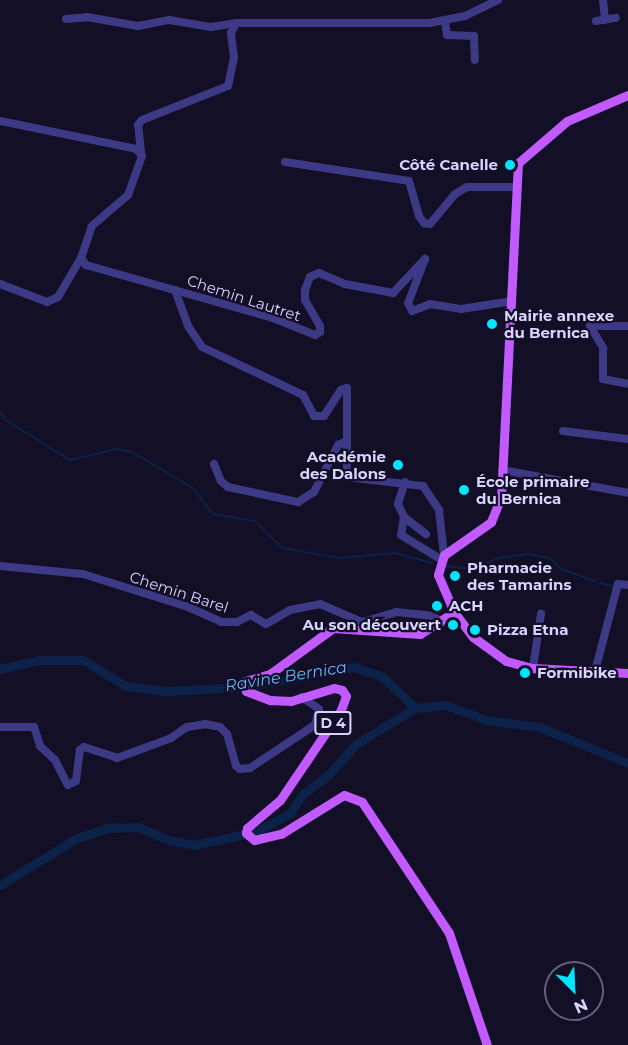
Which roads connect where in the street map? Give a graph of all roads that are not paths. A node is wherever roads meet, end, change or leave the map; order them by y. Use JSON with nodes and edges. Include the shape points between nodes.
{"nodes":[{"id":1,"x":498,"y":0,"type":"edge"},
{"id":2,"x":603,"y":0,"type":"edge"},
{"id":3,"x":616,"y":18,"type":"dead end"},
{"id":4,"x":66,"y":19,"type":"dead end"},
{"id":5,"x":445,"y":21,"type":"junction"},
{"id":6,"x":236,"y":23,"type":"junction"},
{"id":7,"x":475,"y":60,"type":"dead end"},
{"id":8,"x":628,"y":95,"type":"edge"},
{"id":9,"x":0,"y":121,"type":"edge"},
{"id":10,"x":141,"y":152,"type":"junction"},
{"id":11,"x":285,"y":162,"type":"dead end"},
{"id":12,"x":516,"y":187,"type":"junction"},
{"id":13,"x":81,"y":258,"type":"junction"},
{"id":14,"x":0,"y":284,"type":"edge"},
{"id":15,"x":175,"y":290,"type":"junction"},
{"id":16,"x":512,"y":301,"type":"junction"},
{"id":17,"x":628,"y":326,"type":"edge"},
{"id":18,"x":628,"y":384,"type":"edge"},
{"id":19,"x":563,"y":431,"type":"dead end"},
{"id":20,"x":628,"y":439,"type":"edge"},
{"id":21,"x":347,"y":441,"type":"junction"},
{"id":22,"x":214,"y":464,"type":"dead end"},
{"id":23,"x":502,"y":470,"type":"junction"},
{"id":24,"x":405,"y":482,"type":"junction"},
{"id":25,"x":628,"y":493,"type":"edge"},
{"id":26,"x":404,"y":517,"type":"junction"},
{"id":27,"x":426,"y":534,"type":"dead end"},
{"id":28,"x":443,"y":557,"type":"junction"},
{"id":29,"x":0,"y":566,"type":"edge"},
{"id":30,"x":628,"y":585,"type":"edge"},
{"id":31,"x":454,"y":612,"type":"junction"},
{"id":32,"x":541,"y":614,"type":"dead end"},
{"id":33,"x":442,"y":622,"type":"junction"},
{"id":34,"x":532,"y":668,"type":"junction"},
{"id":35,"x":595,"y":671,"type":"junction"},
{"id":36,"x":628,"y":673,"type":"edge"},
{"id":37,"x":302,"y":697,"type":"junction"},
{"id":38,"x":0,"y":727,"type":"edge"},
{"id":39,"x":488,"y":1045,"type":"edge"}],
"edges":[{"from":1,"to":5,"type":"street"},
{"from":2,"to":3,"type":"street","via":[[601,20]]},
{"from":4,"to":6,"type":"street","via":[[87,17],[138,26],[169,20],[211,27]]},
{"from":5,"to":6,"type":"street"},
{"from":5,"to":7,"type":"street","via":[[447,35],[474,36]]},
{"from":6,"to":10,"type":"street","via":[[231,33],[234,58],[228,86],[142,120],[138,125]]},
{"from":8,"to":12,"type":"main road","via":[[567,121],[523,155],[516,172]]},
{"from":9,"to":10,"type":"street"},
{"from":10,"to":13,"type":"street","via":[[128,195],[92,226]]},
{"from":11,"to":12,"type":"street","via":[[404,180],[411,186],[419,216],[430,224],[455,194],[467,187]]},
{"from":12,"to":16,"type":"main road"},
{"from":13,"to":14,"type":"street","via":[[51,302]]},
{"from":13,"to":15,"type":"street","name":"Chemin Lautret","via":[[86,264]]},
{"from":15,"to":16,"type":"street","name":"Chemin Lautret","via":[[273,318],[315,335],[320,326],[305,300],[305,291],[310,277],[319,273],[345,284],[393,293],[425,259],[408,303],[412,310],[430,304],[461,309]]},
{"from":15,"to":21,"type":"street","via":[[190,332],[202,348],[303,395],[314,416],[324,416],[341,390],[347,388]]},
{"from":16,"to":23,"type":"main road"},
{"from":17,"to":18,"type":"street","via":[[590,326],[603,348],[603,379]]},
{"from":19,"to":20,"type":"street"},
{"from":21,"to":22,"type":"street","via":[[338,445],[314,492],[298,502],[228,487]]},
{"from":21,"to":24,"type":"street","via":[[347,477]]},
{"from":23,"to":25,"type":"street"},
{"from":23,"to":28,"type":"main road","via":[[495,517]]},
{"from":24,"to":26,"type":"street","via":[[398,504]]},
{"from":24,"to":28,"type":"street","via":[[423,486],[436,504]]},
{"from":26,"to":27,"type":"street"},
{"from":26,"to":28,"type":"street","via":[[401,535]]},
{"from":28,"to":31,"type":"main road","via":[[438,575]]},
{"from":29,"to":33,"type":"street","name":"Chemin Barel","via":[[83,574],[188,607],[221,622],[237,622],[251,615],[266,624],[290,610],[320,604],[362,622],[396,612],[432,616]]},
{"from":30,"to":35,"type":"street","via":[[618,584]]},
{"from":31,"to":33,"type":"main road","number":"D 4"},
{"from":31,"to":34,"type":"main road","via":[[483,648],[506,662]]},
{"from":32,"to":34,"type":"street"},
{"from":33,"to":37,"type":"main road","number":"D 4","via":[[420,634],[404,635],[333,628],[270,674],[247,679],[246,691],[277,701]]},
{"from":34,"to":35,"type":"main road"},
{"from":35,"to":36,"type":"main road"},
{"from":37,"to":38,"type":"street","via":[[318,709],[315,725],[250,768],[240,769],[228,734],[220,727],[205,724],[188,727],[171,738],[117,758],[84,747],[80,750],[76,781],[68,784],[55,760],[40,747],[34,727]]},
{"from":37,"to":39,"type":"main road","number":"D 4","via":[[334,688],[342,690],[346,700],[280,800],[247,828],[248,838],[254,840],[296,828],[344,795],[362,802],[449,933]]}]}
